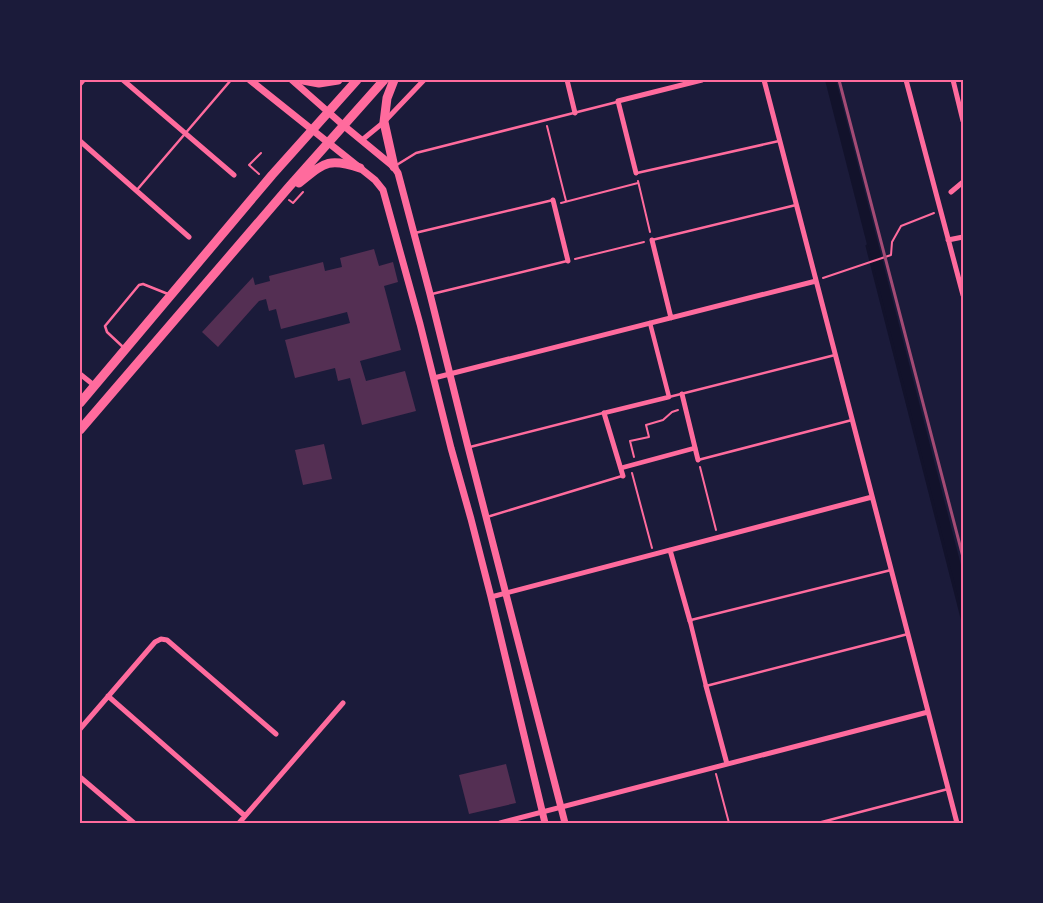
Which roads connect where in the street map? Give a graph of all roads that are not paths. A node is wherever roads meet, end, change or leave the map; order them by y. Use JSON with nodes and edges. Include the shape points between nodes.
{"nodes":[{"id":1,"x":85,"y":80,"type":"edge"},
{"id":2,"x":123,"y":80,"type":"edge"},
{"id":3,"x":231,"y":80,"type":"edge"},
{"id":4,"x":250,"y":80,"type":"edge"},
{"id":5,"x":292,"y":80,"type":"edge"},
{"id":6,"x":303,"y":80,"type":"edge"},
{"id":7,"x":338,"y":80,"type":"edge"},
{"id":8,"x":357,"y":80,"type":"edge"},
{"id":9,"x":384,"y":80,"type":"edge"},
{"id":10,"x":394,"y":80,"type":"edge"},
{"id":11,"x":424,"y":80,"type":"edge"},
{"id":12,"x":567,"y":80,"type":"edge"},
{"id":13,"x":702,"y":80,"type":"edge"},
{"id":14,"x":764,"y":80,"type":"edge"},
{"id":15,"x":906,"y":80,"type":"edge"},
{"id":16,"x":953,"y":80,"type":"edge"},
{"id":17,"x":80,"y":86,"type":"edge"},
{"id":18,"x":618,"y":101,"type":"junction"},
{"id":19,"x":329,"y":112,"type":"junction"},
{"id":20,"x":575,"y":113,"type":"junction"},
{"id":21,"x":963,"y":121,"type":"edge"},
{"id":22,"x":384,"y":122,"type":"junction"},
{"id":23,"x":344,"y":125,"type":"junction"},
{"id":24,"x":313,"y":131,"type":"junction"},
{"id":25,"x":185,"y":134,"type":"junction"},
{"id":26,"x":362,"y":140,"type":"junction"},
{"id":27,"x":80,"y":141,"type":"edge"},
{"id":28,"x":780,"y":141,"type":"junction"},
{"id":29,"x":328,"y":143,"type":"junction"},
{"id":30,"x":394,"y":167,"type":"junction"},
{"id":31,"x":360,"y":168,"type":"junction"},
{"id":32,"x":636,"y":173,"type":"joint"},
{"id":33,"x":234,"y":175,"type":"dead end"},
{"id":34,"x":963,"y":182,"type":"edge"},
{"id":35,"x":288,"y":188,"type":"junction"},
{"id":36,"x":136,"y":191,"type":"junction"},
{"id":37,"x":951,"y":192,"type":"dead end"},
{"id":38,"x":553,"y":202,"type":"joint"},
{"id":39,"x":796,"y":206,"type":"junction"},
{"id":40,"x":414,"y":233,"type":"junction"},
{"id":41,"x":963,"y":237,"type":"edge"},
{"id":42,"x":189,"y":238,"type":"dead end"},
{"id":43,"x":652,"y":240,"type":"joint"},
{"id":44,"x":948,"y":240,"type":"junction"},
{"id":45,"x":568,"y":261,"type":"joint"},
{"id":46,"x":816,"y":280,"type":"junction"},
{"id":47,"x":430,"y":294,"type":"junction"},
{"id":48,"x":963,"y":295,"type":"edge"},
{"id":49,"x":171,"y":296,"type":"junction"},
{"id":50,"x":671,"y":318,"type":"junction"},
{"id":51,"x":650,"y":323,"type":"junction"},
{"id":52,"x":126,"y":350,"type":"junction"},
{"id":53,"x":835,"y":355,"type":"junction"},
{"id":54,"x":80,"y":374,"type":"edge"},
{"id":55,"x":450,"y":374,"type":"junction"},
{"id":56,"x":434,"y":378,"type":"junction"},
{"id":57,"x":95,"y":386,"type":"junction"},
{"id":58,"x":682,"y":394,"type":"junction"},
{"id":59,"x":669,"y":397,"type":"junction"},
{"id":60,"x":80,"y":403,"type":"edge"},
{"id":61,"x":604,"y":413,"type":"junction"},
{"id":62,"x":852,"y":420,"type":"junction"},
{"id":63,"x":80,"y":430,"type":"edge"},
{"id":64,"x":468,"y":447,"type":"junction"},
{"id":65,"x":696,"y":448,"type":"junction"},
{"id":66,"x":698,"y":460,"type":"joint"},
{"id":67,"x":621,"y":468,"type":"junction"},
{"id":68,"x":623,"y":476,"type":"joint"},
{"id":69,"x":872,"y":497,"type":"junction"},
{"id":70,"x":487,"y":517,"type":"junction"},
{"id":71,"x":670,"y":550,"type":"junction"},
{"id":72,"x":891,"y":570,"type":"junction"},
{"id":73,"x":506,"y":593,"type":"junction"},
{"id":74,"x":491,"y":597,"type":"junction"},
{"id":75,"x":690,"y":621,"type":"junction"},
{"id":76,"x":908,"y":634,"type":"junction"},
{"id":77,"x":706,"y":686,"type":"junction"},
{"id":78,"x":108,"y":696,"type":"junction"},
{"id":79,"x":343,"y":703,"type":"dead end"},
{"id":80,"x":928,"y":712,"type":"junction"},
{"id":81,"x":80,"y":729,"type":"edge"},
{"id":82,"x":276,"y":734,"type":"dead end"},
{"id":83,"x":727,"y":764,"type":"junction"},
{"id":84,"x":80,"y":777,"type":"edge"},
{"id":85,"x":948,"y":789,"type":"junction"},
{"id":86,"x":562,"y":807,"type":"junction"},
{"id":87,"x":542,"y":812,"type":"junction"},
{"id":88,"x":245,"y":816,"type":"junction"},
{"id":89,"x":134,"y":823,"type":"edge"},
{"id":90,"x":239,"y":823,"type":"edge"},
{"id":91,"x":500,"y":823,"type":"edge"},
{"id":92,"x":545,"y":823,"type":"edge"},
{"id":93,"x":565,"y":823,"type":"edge"},
{"id":94,"x":818,"y":823,"type":"edge"},
{"id":95,"x":957,"y":823,"type":"edge"}],
"edges":[{"from":1,"to":17,"type":"lane"},
{"from":2,"to":25,"type":"street"},
{"from":3,"to":25,"type":"lane"},
{"from":4,"to":24,"type":"street"},
{"from":5,"to":19,"type":"street"},
{"from":6,"to":7,"type":"main road","via":[[319,83]]},
{"from":8,"to":19,"type":"main road"},
{"from":9,"to":23,"type":"main road"},
{"from":10,"to":22,"type":"main road","via":[[387,98]]},
{"from":11,"to":22,"type":"street"},
{"from":12,"to":20,"type":"street"},
{"from":13,"to":18,"type":"street"},
{"from":14,"to":28,"type":"street"},
{"from":15,"to":44,"type":"street"},
{"from":16,"to":21,"type":"street"},
{"from":18,"to":20,"type":"lane"},
{"from":18,"to":32,"type":"street"},
{"from":19,"to":23,"type":"street"},
{"from":19,"to":24,"type":"main road"},
{"from":20,"to":30,"type":"lane","via":[[416,153]]},
{"from":22,"to":26,"type":"street"},
{"from":22,"to":30,"type":"main road"},
{"from":23,"to":26,"type":"street"},
{"from":23,"to":29,"type":"main road"},
{"from":24,"to":29,"type":"street"},
{"from":24,"to":49,"type":"main road"},
{"from":25,"to":33,"type":"street"},
{"from":25,"to":36,"type":"lane"},
{"from":26,"to":30,"type":"street"},
{"from":27,"to":36,"type":"street"},
{"from":28,"to":32,"type":"lane"},
{"from":28,"to":39,"type":"street"},
{"from":29,"to":31,"type":"street"},
{"from":29,"to":35,"type":"main road"},
{"from":30,"to":40,"type":"street"},
{"from":31,"to":35,"type":"main road","via":[[344,163],[324,164]]},
{"from":31,"to":56,"type":"street","via":[[383,190]]},
{"from":34,"to":37,"type":"street"},
{"from":35,"to":63,"type":"main road"},
{"from":36,"to":42,"type":"street"},
{"from":38,"to":40,"type":"lane"},
{"from":38,"to":45,"type":"street"},
{"from":39,"to":43,"type":"lane"},
{"from":39,"to":46,"type":"street"},
{"from":40,"to":47,"type":"street"},
{"from":41,"to":44,"type":"street"},
{"from":43,"to":50,"type":"street"},
{"from":44,"to":48,"type":"street"},
{"from":45,"to":47,"type":"lane"},
{"from":46,"to":50,"type":"street"},
{"from":46,"to":53,"type":"street"},
{"from":47,"to":55,"type":"street"},
{"from":49,"to":52,"type":"main road"},
{"from":49,"to":52,"type":"lane","via":[[143,284],[133,292],[105,326]]},
{"from":50,"to":51,"type":"street"},
{"from":51,"to":55,"type":"street"},
{"from":51,"to":59,"type":"street"},
{"from":52,"to":57,"type":"main road"},
{"from":53,"to":58,"type":"lane"},
{"from":53,"to":62,"type":"street"},
{"from":54,"to":57,"type":"street"},
{"from":55,"to":56,"type":"street"},
{"from":55,"to":64,"type":"street"},
{"from":56,"to":74,"type":"street"},
{"from":57,"to":60,"type":"main road"},
{"from":58,"to":59,"type":"lane"},
{"from":58,"to":65,"type":"street"},
{"from":59,"to":61,"type":"street"},
{"from":61,"to":64,"type":"lane"},
{"from":61,"to":67,"type":"street"},
{"from":62,"to":66,"type":"lane"},
{"from":62,"to":69,"type":"street"},
{"from":64,"to":70,"type":"street"},
{"from":65,"to":66,"type":"street"},
{"from":65,"to":67,"type":"street"},
{"from":67,"to":68,"type":"street"},
{"from":68,"to":70,"type":"lane"},
{"from":69,"to":71,"type":"street"},
{"from":69,"to":72,"type":"street"},
{"from":70,"to":73,"type":"street"},
{"from":71,"to":73,"type":"street"},
{"from":71,"to":75,"type":"street"},
{"from":72,"to":75,"type":"lane"},
{"from":72,"to":76,"type":"street"},
{"from":73,"to":74,"type":"street"},
{"from":73,"to":86,"type":"street"},
{"from":74,"to":87,"type":"street"},
{"from":75,"to":77,"type":"street"},
{"from":76,"to":77,"type":"lane"},
{"from":76,"to":80,"type":"street"},
{"from":77,"to":83,"type":"street"},
{"from":78,"to":81,"type":"street"},
{"from":78,"to":82,"type":"street","via":[[156,642],[167,640]]},
{"from":78,"to":88,"type":"street"},
{"from":79,"to":88,"type":"street"},
{"from":80,"to":83,"type":"street"},
{"from":80,"to":85,"type":"street"},
{"from":83,"to":86,"type":"street"},
{"from":84,"to":89,"type":"street"},
{"from":85,"to":94,"type":"lane"},
{"from":85,"to":95,"type":"street"},
{"from":86,"to":87,"type":"street"},
{"from":86,"to":93,"type":"street"},
{"from":87,"to":91,"type":"street"},
{"from":87,"to":92,"type":"street"},
{"from":88,"to":90,"type":"street"}]}
